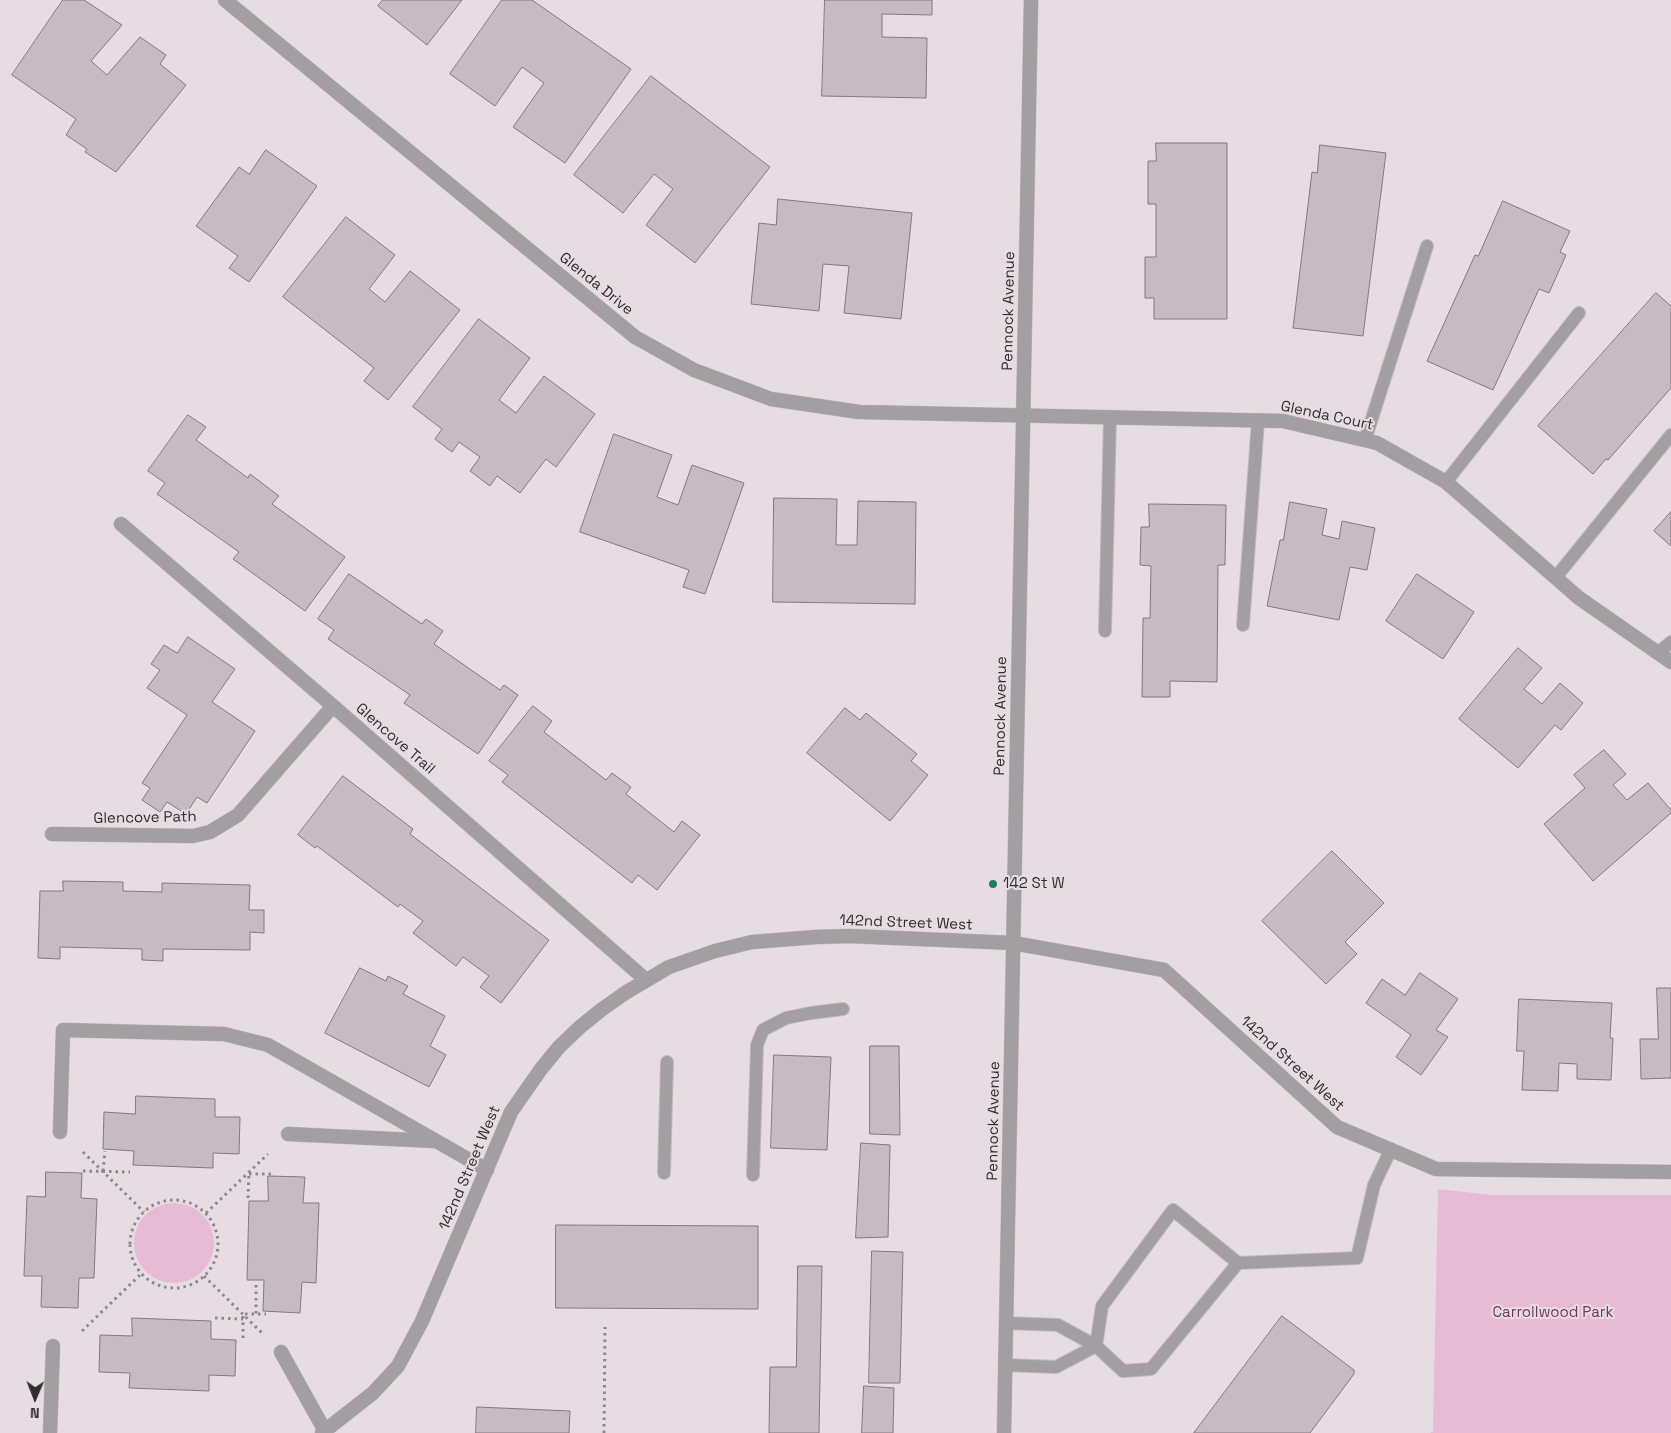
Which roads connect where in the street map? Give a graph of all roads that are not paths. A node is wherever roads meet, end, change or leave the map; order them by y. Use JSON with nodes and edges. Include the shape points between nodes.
{"nodes":[{"id":1,"x":225,"y":0,"type":"edge"},
{"id":2,"x":1031,"y":0,"type":"edge"},
{"id":3,"x":1427,"y":246,"type":"dead end"},
{"id":4,"x":1579,"y":314,"type":"dead end"},
{"id":5,"x":1023,"y":415,"type":"junction"},
{"id":6,"x":1110,"y":416,"type":"junction"},
{"id":7,"x":1258,"y":421,"type":"junction"},
{"id":8,"x":1671,"y":435,"type":"edge"},
{"id":9,"x":1365,"y":440,"type":"junction"},
{"id":10,"x":1446,"y":482,"type":"junction"},
{"id":11,"x":121,"y":524,"type":"dead end"},
{"id":12,"x":1556,"y":577,"type":"junction"},
{"id":13,"x":1243,"y":625,"type":"dead end"},
{"id":14,"x":1105,"y":631,"type":"dead end"},
{"id":15,"x":1671,"y":642,"type":"edge"},
{"id":16,"x":1658,"y":652,"type":"junction"},
{"id":17,"x":1671,"y":662,"type":"edge"},
{"id":18,"x":333,"y":706,"type":"junction"},
{"id":19,"x":52,"y":834,"type":"dead end"},
{"id":20,"x":1013,"y":943,"type":"junction"},
{"id":21,"x":646,"y":980,"type":"junction"},
{"id":22,"x":844,"y":1009,"type":"dead end"},
{"id":23,"x":667,"y":1062,"type":"dead end"},
{"id":24,"x":60,"y":1132,"type":"dead end"},
{"id":25,"x":288,"y":1134,"type":"dead end"},
{"id":26,"x":437,"y":1142,"type":"junction"},
{"id":27,"x":1391,"y":1149,"type":"junction"},
{"id":28,"x":487,"y":1170,"type":"junction"},
{"id":29,"x":1671,"y":1172,"type":"edge"},
{"id":30,"x":664,"y":1173,"type":"dead end"},
{"id":31,"x":753,"y":1175,"type":"dead end"},
{"id":32,"x":1238,"y":1263,"type":"junction"},
{"id":33,"x":1006,"y":1323,"type":"junction"},
{"id":34,"x":53,"y":1346,"type":"dead end"},
{"id":35,"x":1096,"y":1346,"type":"junction"},
{"id":36,"x":281,"y":1352,"type":"dead end"},
{"id":37,"x":1005,"y":1365,"type":"junction"},
{"id":38,"x":323,"y":1432,"type":"edge"},
{"id":39,"x":50,"y":1433,"type":"edge"},
{"id":40,"x":1004,"y":1433,"type":"edge"}],
"edges":[{"from":1,"to":5,"type":"street","name":"Glenda Drive","via":[[635,337],[694,370],[771,399],[859,412]]},
{"from":2,"to":5,"type":"street","name":"Pennock Avenue"},
{"from":3,"to":9,"type":"lane"},
{"from":4,"to":10,"type":"lane"},
{"from":5,"to":6,"type":"street","name":"Glenda Court"},
{"from":5,"to":20,"type":"street","name":"Pennock Avenue"},
{"from":6,"to":7,"type":"street","name":"Glenda Court"},
{"from":6,"to":14,"type":"lane"},
{"from":7,"to":9,"type":"street","name":"Glenda Court","via":[[1283,421]]},
{"from":7,"to":13,"type":"lane"},
{"from":8,"to":12,"type":"lane"},
{"from":9,"to":10,"type":"street","name":"Glenda Court","via":[[1377,443]]},
{"from":10,"to":12,"type":"street","name":"Glenda Court"},
{"from":11,"to":18,"type":"street","name":"Glencove Trail"},
{"from":12,"to":16,"type":"street","name":"Glenda Court","via":[[1580,598]]},
{"from":15,"to":16,"type":"lane"},
{"from":16,"to":17,"type":"street","name":"Glenda Court"},
{"from":18,"to":19,"type":"street","name":"Glencove Path","via":[[238,816],[210,832],[193,836]]},
{"from":18,"to":21,"type":"street","name":"Glencove Trail"},
{"from":20,"to":21,"type":"street","name":"142nd Street West","via":[[849,936],[776,939],[715,951],[669,967]]},
{"from":20,"to":27,"type":"street","name":"142nd Street West","via":[[1164,970],[1337,1126]]},
{"from":20,"to":33,"type":"street","name":"Pennock Avenue"},
{"from":21,"to":28,"type":"street","name":"142nd Street West","via":[[601,1010],[560,1046],[511,1112]]},
{"from":22,"to":31,"type":"lane","via":[[786,1018],[763,1030],[757,1046]]},
{"from":23,"to":30,"type":"lane"},
{"from":24,"to":26,"type":"street","via":[[63,1030],[214,1033],[268,1046]]},
{"from":25,"to":26,"type":"street"},
{"from":26,"to":28,"type":"street"},
{"from":27,"to":29,"type":"street","name":"142nd Street West","via":[[1436,1168]]},
{"from":27,"to":32,"type":"lane","via":[[1374,1185],[1357,1258]]},
{"from":28,"to":38,"type":"street","name":"142nd Street West","via":[[422,1321],[398,1366],[373,1392]]},
{"from":32,"to":35,"type":"lane","via":[[1151,1369],[1123,1371]]},
{"from":32,"to":35,"type":"lane","via":[[1173,1210],[1102,1306]]},
{"from":33,"to":35,"type":"lane","via":[[1058,1326]]},
{"from":33,"to":37,"type":"street","name":"Pennock Avenue"},
{"from":34,"to":39,"type":"street"},
{"from":35,"to":37,"type":"lane","via":[[1056,1367]]},
{"from":36,"to":38,"type":"street"},
{"from":37,"to":40,"type":"street","name":"Pennock Avenue"}]}
